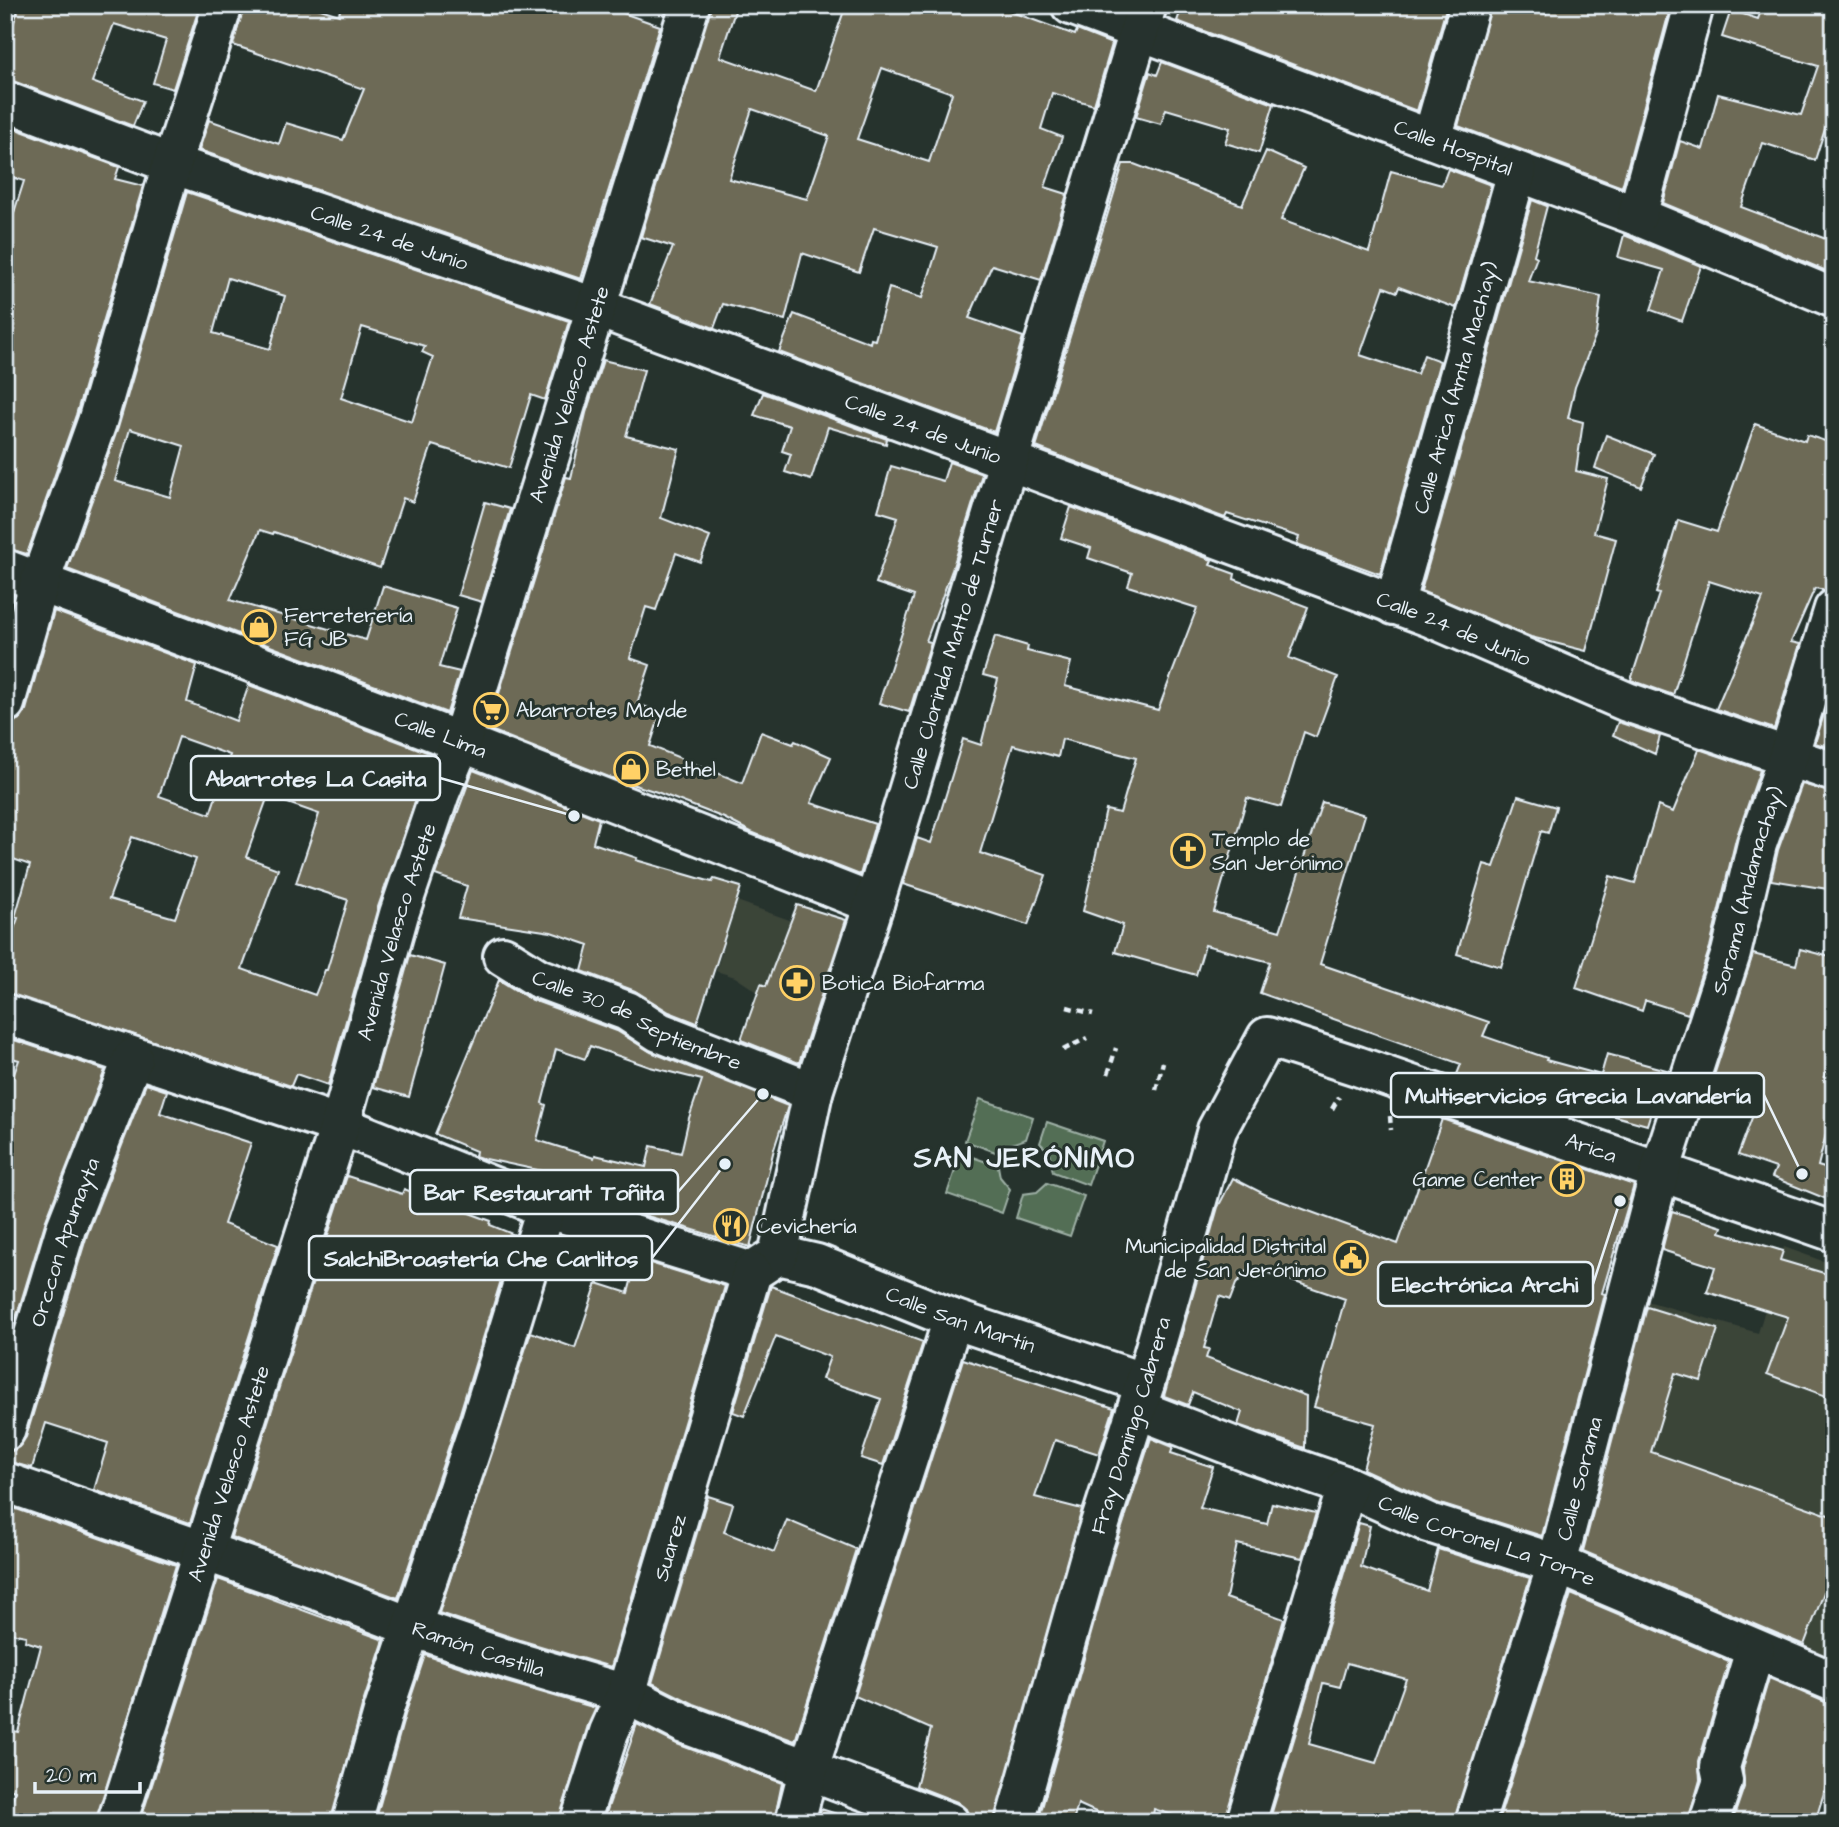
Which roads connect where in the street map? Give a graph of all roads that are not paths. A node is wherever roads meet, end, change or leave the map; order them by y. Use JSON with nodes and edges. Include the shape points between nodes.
{"nodes":[{"id":1,"x":223,"y":5,"type":"edge"},
{"id":2,"x":690,"y":5,"type":"edge"},
{"id":3,"x":1071,"y":5,"type":"edge"},
{"id":4,"x":1469,"y":5,"type":"edge"},
{"id":5,"x":1695,"y":5,"type":"edge"},
{"id":6,"x":1144,"y":17,"type":"edge"},
{"id":7,"x":5,"y":102,"type":"edge"},
{"id":8,"x":1432,"y":139,"type":"junction"},
{"id":9,"x":172,"y":164,"type":"junction"},
{"id":10,"x":1517,"y":172,"type":"junction"},
{"id":11,"x":1637,"y":216,"type":"junction"},
{"id":12,"x":1834,"y":298,"type":"edge"},
{"id":13,"x":598,"y":307,"type":"junction"},
{"id":14,"x":1008,"y":459,"type":"junction"},
{"id":15,"x":23,"y":575,"type":"edge"},
{"id":16,"x":1394,"y":605,"type":"junction"},
{"id":17,"x":1834,"y":609,"type":"edge"},
{"id":18,"x":5,"y":703,"type":"edge"},
{"id":19,"x":461,"y":742,"type":"junction"},
{"id":20,"x":1788,"y":757,"type":"junction"},
{"id":21,"x":1834,"y":772,"type":"edge"},
{"id":22,"x":874,"y":904,"type":"junction"},
{"id":23,"x":503,"y":956,"type":"dead end"},
{"id":24,"x":5,"y":1013,"type":"edge"},
{"id":25,"x":1267,"y":1037,"type":"joint"},
{"id":26,"x":134,"y":1058,"type":"junction"},
{"id":27,"x":813,"y":1092,"type":"junction"},
{"id":28,"x":340,"y":1125,"type":"junction"},
{"id":29,"x":1660,"y":1171,"type":"junction"},
{"id":30,"x":546,"y":1208,"type":"junction"},
{"id":31,"x":1834,"y":1232,"type":"edge"},
{"id":32,"x":765,"y":1263,"type":"junction"},
{"id":33,"x":953,"y":1319,"type":"junction"},
{"id":34,"x":1141,"y":1396,"type":"junction"},
{"id":35,"x":5,"y":1431,"type":"edge"},
{"id":36,"x":5,"y":1482,"type":"edge"},
{"id":37,"x":1347,"y":1486,"type":"junction"},
{"id":38,"x":202,"y":1552,"type":"junction"},
{"id":39,"x":1557,"y":1564,"type":"junction"},
{"id":40,"x":412,"y":1628,"type":"junction"},
{"id":41,"x":1755,"y":1650,"type":"junction"},
{"id":42,"x":1834,"y":1682,"type":"edge"},
{"id":43,"x":626,"y":1693,"type":"junction"},
{"id":44,"x":808,"y":1771,"type":"junction"},
{"id":45,"x":117,"y":1822,"type":"edge"},
{"id":46,"x":352,"y":1822,"type":"edge"},
{"id":47,"x":580,"y":1822,"type":"edge"},
{"id":48,"x":795,"y":1822,"type":"edge"},
{"id":49,"x":949,"y":1822,"type":"edge"},
{"id":50,"x":1015,"y":1822,"type":"edge"},
{"id":51,"x":1246,"y":1822,"type":"edge"},
{"id":52,"x":1475,"y":1822,"type":"edge"},
{"id":53,"x":1709,"y":1822,"type":"edge"}],
"edges":[{"from":1,"to":9,"type":"street"},
{"from":2,"to":13,"type":"street","name":"Avenida Velasco Astete"},
{"from":3,"to":6,"type":"street","name":"Calle Hospital"},
{"from":4,"to":8,"type":"street"},
{"from":5,"to":11,"type":"street"},
{"from":6,"to":8,"type":"street","name":"Calle Hospital"},
{"from":6,"to":14,"type":"street","name":"Calle Clorinda Matto de Turner"},
{"from":7,"to":9,"type":"street","name":"Calle 24 de Junio"},
{"from":8,"to":10,"type":"street","name":"Calle Hospital"},
{"from":9,"to":13,"type":"street","name":"Calle 24 de Junio"},
{"from":9,"to":15,"type":"street","via":[[97,422]]},
{"from":10,"to":11,"type":"street","name":"Calle Hospital"},
{"from":10,"to":16,"type":"street","name":"Calle Arica (Amta Mach'ay)"},
{"from":11,"to":12,"type":"street","name":"Calle Hospital"},
{"from":13,"to":14,"type":"street","name":"Calle 24 de Junio"},
{"from":13,"to":19,"type":"street","name":"Avenida Velasco Astete"},
{"from":14,"to":16,"type":"street","name":"Calle 24 de Junio"},
{"from":14,"to":22,"type":"street","name":"Calle Clorinda Matto de Turner"},
{"from":15,"to":18,"type":"street"},
{"from":15,"to":19,"type":"street","name":"Calle Lima"},
{"from":16,"to":20,"type":"street","name":"Calle 24 de Junio","via":[[1627,702]]},
{"from":17,"to":20,"type":"street","name":"Sorama (Andamachay)"},
{"from":19,"to":22,"type":"street","name":"Calle Lima"},
{"from":19,"to":28,"type":"street","name":"Avenida Velasco Astete","via":[[399,914]]},
{"from":20,"to":21,"type":"street","name":"Calle 24 de Junio"},
{"from":20,"to":29,"type":"street","name":"Sorama (Andamachay)","via":[[1757,844],[1731,953]]},
{"from":22,"to":27,"type":"street","name":"Calle Clorinda Matto de Turner"},
{"from":23,"to":27,"type":"street","name":"Calle 30 de Septiembre","via":[[538,978],[627,1011],[659,1032]]},
{"from":24,"to":26,"type":"street","name":"Calle San Martín"},
{"from":25,"to":29,"type":"street","name":"Arica"},
{"from":25,"to":34,"type":"street","name":"Fray Domingo Cabrera","via":[[1217,1130]]},
{"from":26,"to":28,"type":"street","name":"Calle San Martín"},
{"from":26,"to":35,"type":"street","name":"Orccon Apumayta","via":[[66,1228]]},
{"from":27,"to":32,"type":"street","name":"Calle Clorinda Matto de Turner"},
{"from":28,"to":30,"type":"street","name":"Calle San Martín"},
{"from":28,"to":38,"type":"street","name":"Avenida Velasco Astete"},
{"from":29,"to":31,"type":"street","name":"Arica"},
{"from":29,"to":39,"type":"street","name":"Calle Sorama"},
{"from":30,"to":32,"type":"street","name":"Calle San Martín"},
{"from":30,"to":40,"type":"street"},
{"from":32,"to":33,"type":"street","name":"Calle San Martín","via":[[817,1264]]},
{"from":32,"to":43,"type":"street","name":"Suarez"},
{"from":33,"to":34,"type":"street","name":"Calle San Martín"},
{"from":33,"to":44,"type":"street"},
{"from":34,"to":37,"type":"street","name":"Calle Coronel La Torre","via":[[1253,1454]]},
{"from":34,"to":50,"type":"street","name":"Fray Domingo Cabrera","via":[[1092,1549]]},
{"from":36,"to":38,"type":"street","name":"Ramón Castilla"},
{"from":37,"to":39,"type":"street","name":"Calle Coronel La Torre","via":[[1429,1522]]},
{"from":37,"to":51,"type":"street"},
{"from":38,"to":40,"type":"street","name":"Ramón Castilla"},
{"from":38,"to":45,"type":"street","name":"Avenida Velasco Astete"},
{"from":39,"to":41,"type":"street","name":"Calle Coronel La Torre"},
{"from":39,"to":52,"type":"street","name":"Calle Sorama"},
{"from":40,"to":43,"type":"street","name":"Ramón Castilla"},
{"from":40,"to":46,"type":"street"},
{"from":41,"to":42,"type":"street","name":"Calle Coronel La Torre"},
{"from":41,"to":53,"type":"street","via":[[1720,1767],[1723,1780]]},
{"from":43,"to":44,"type":"street","name":"Ramón Castilla","via":[[685,1724]]},
{"from":43,"to":47,"type":"street","name":"Suarez"},
{"from":44,"to":48,"type":"street"},
{"from":44,"to":49,"type":"street","name":"Ramón Castilla"}]}
